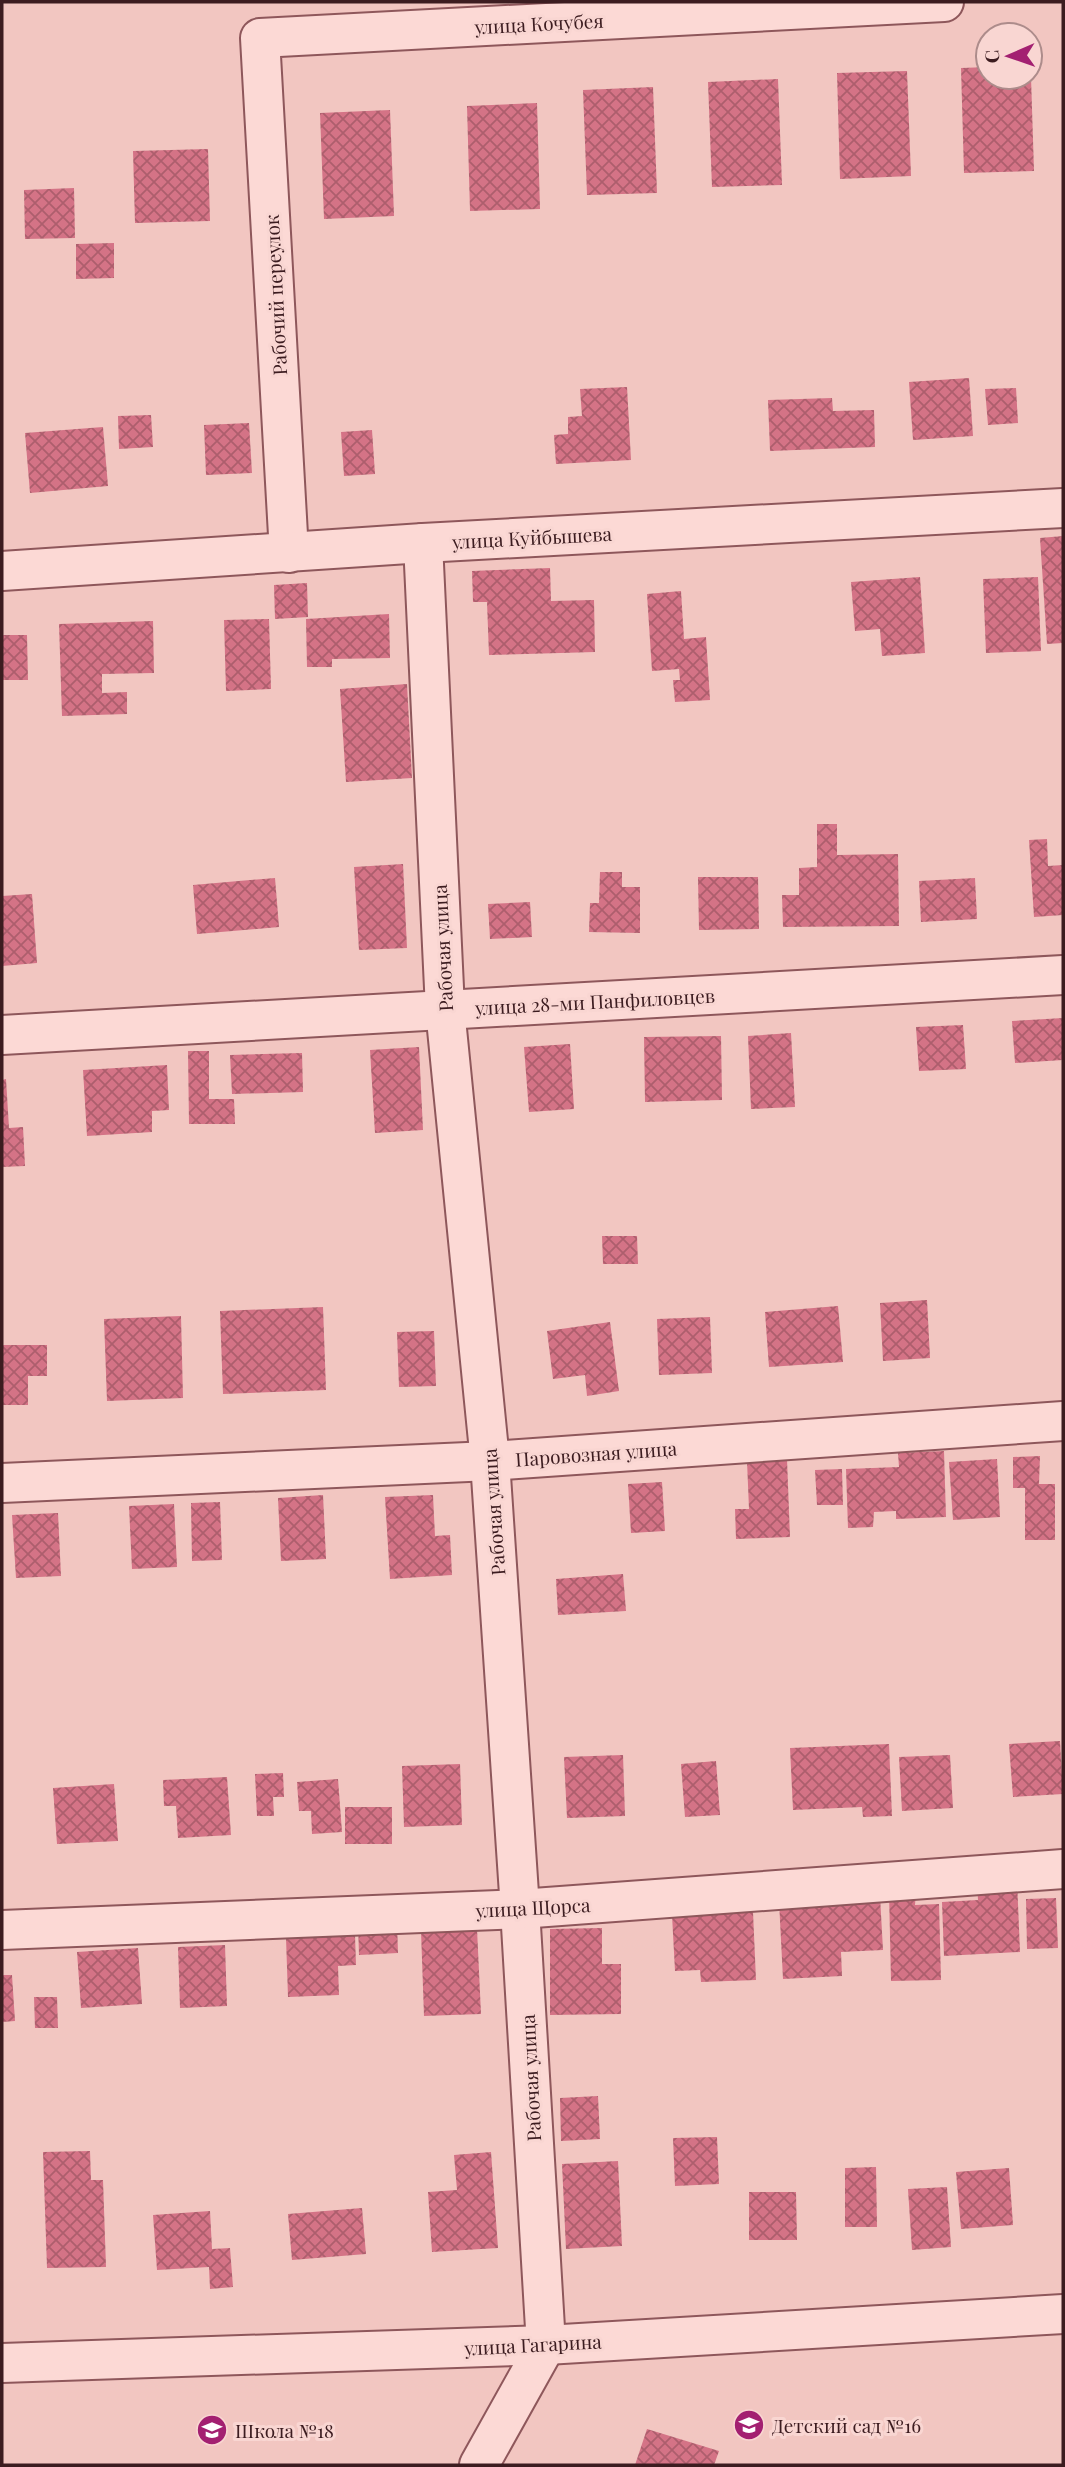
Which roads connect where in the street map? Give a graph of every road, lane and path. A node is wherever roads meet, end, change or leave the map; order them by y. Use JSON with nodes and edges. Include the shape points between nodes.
{"nodes":[{"id":1,"x":944,"y":2,"type":"edge"},
{"id":2,"x":260,"y":38,"type":"joint"},
{"id":3,"x":1063,"y":508,"type":"edge"},
{"id":4,"x":422,"y":543,"type":"junction"},
{"id":5,"x":289,"y":553,"type":"junction"},
{"id":6,"x":2,"y":571,"type":"edge"},
{"id":7,"x":1063,"y":975,"type":"edge"},
{"id":8,"x":445,"y":1009,"type":"junction"},
{"id":9,"x":2,"y":1035,"type":"edge"},
{"id":10,"x":1063,"y":1421,"type":"edge"},
{"id":11,"x":490,"y":1461,"type":"junction"},
{"id":12,"x":2,"y":1483,"type":"edge"},
{"id":13,"x":1063,"y":1869,"type":"edge"},
{"id":14,"x":520,"y":1909,"type":"junction"},
{"id":15,"x":2,"y":1930,"type":"edge"},
{"id":16,"x":1063,"y":2314,"type":"edge"},
{"id":17,"x":546,"y":2345,"type":"junction"},
{"id":18,"x":2,"y":2363,"type":"edge"},
{"id":19,"x":479,"y":2465,"type":"edge"}],
"edges":[{"from":1,"to":2,"type":"street","name":"улица Кочубея"},
{"from":2,"to":5,"type":"street","name":"Рабочий переулок"},
{"from":3,"to":4,"type":"street","name":"улица Куйбышева"},
{"from":4,"to":5,"type":"street","name":"улица Куйбышева"},
{"from":4,"to":8,"type":"street","name":"Рабочая улица"},
{"from":5,"to":6,"type":"street","name":"улица Куйбышева"},
{"from":7,"to":8,"type":"street","name":"улица 28-ми Панфиловцев"},
{"from":8,"to":9,"type":"street","name":"улица 28-ми Панфиловцев"},
{"from":8,"to":11,"type":"street","name":"Рабочая улица"},
{"from":10,"to":11,"type":"street","name":"Паровозная улица"},
{"from":11,"to":12,"type":"street","name":"Паровозная улица"},
{"from":11,"to":14,"type":"street","name":"Рабочая улица"},
{"from":13,"to":14,"type":"street","name":"улица Щорса"},
{"from":14,"to":15,"type":"street","name":"улица Щорса"},
{"from":14,"to":17,"type":"street","name":"Рабочая улица"},
{"from":16,"to":17,"type":"street","name":"улица Гагарина"},
{"from":17,"to":18,"type":"street","name":"улица Гагарина"},
{"from":17,"to":19,"type":"street"}]}
